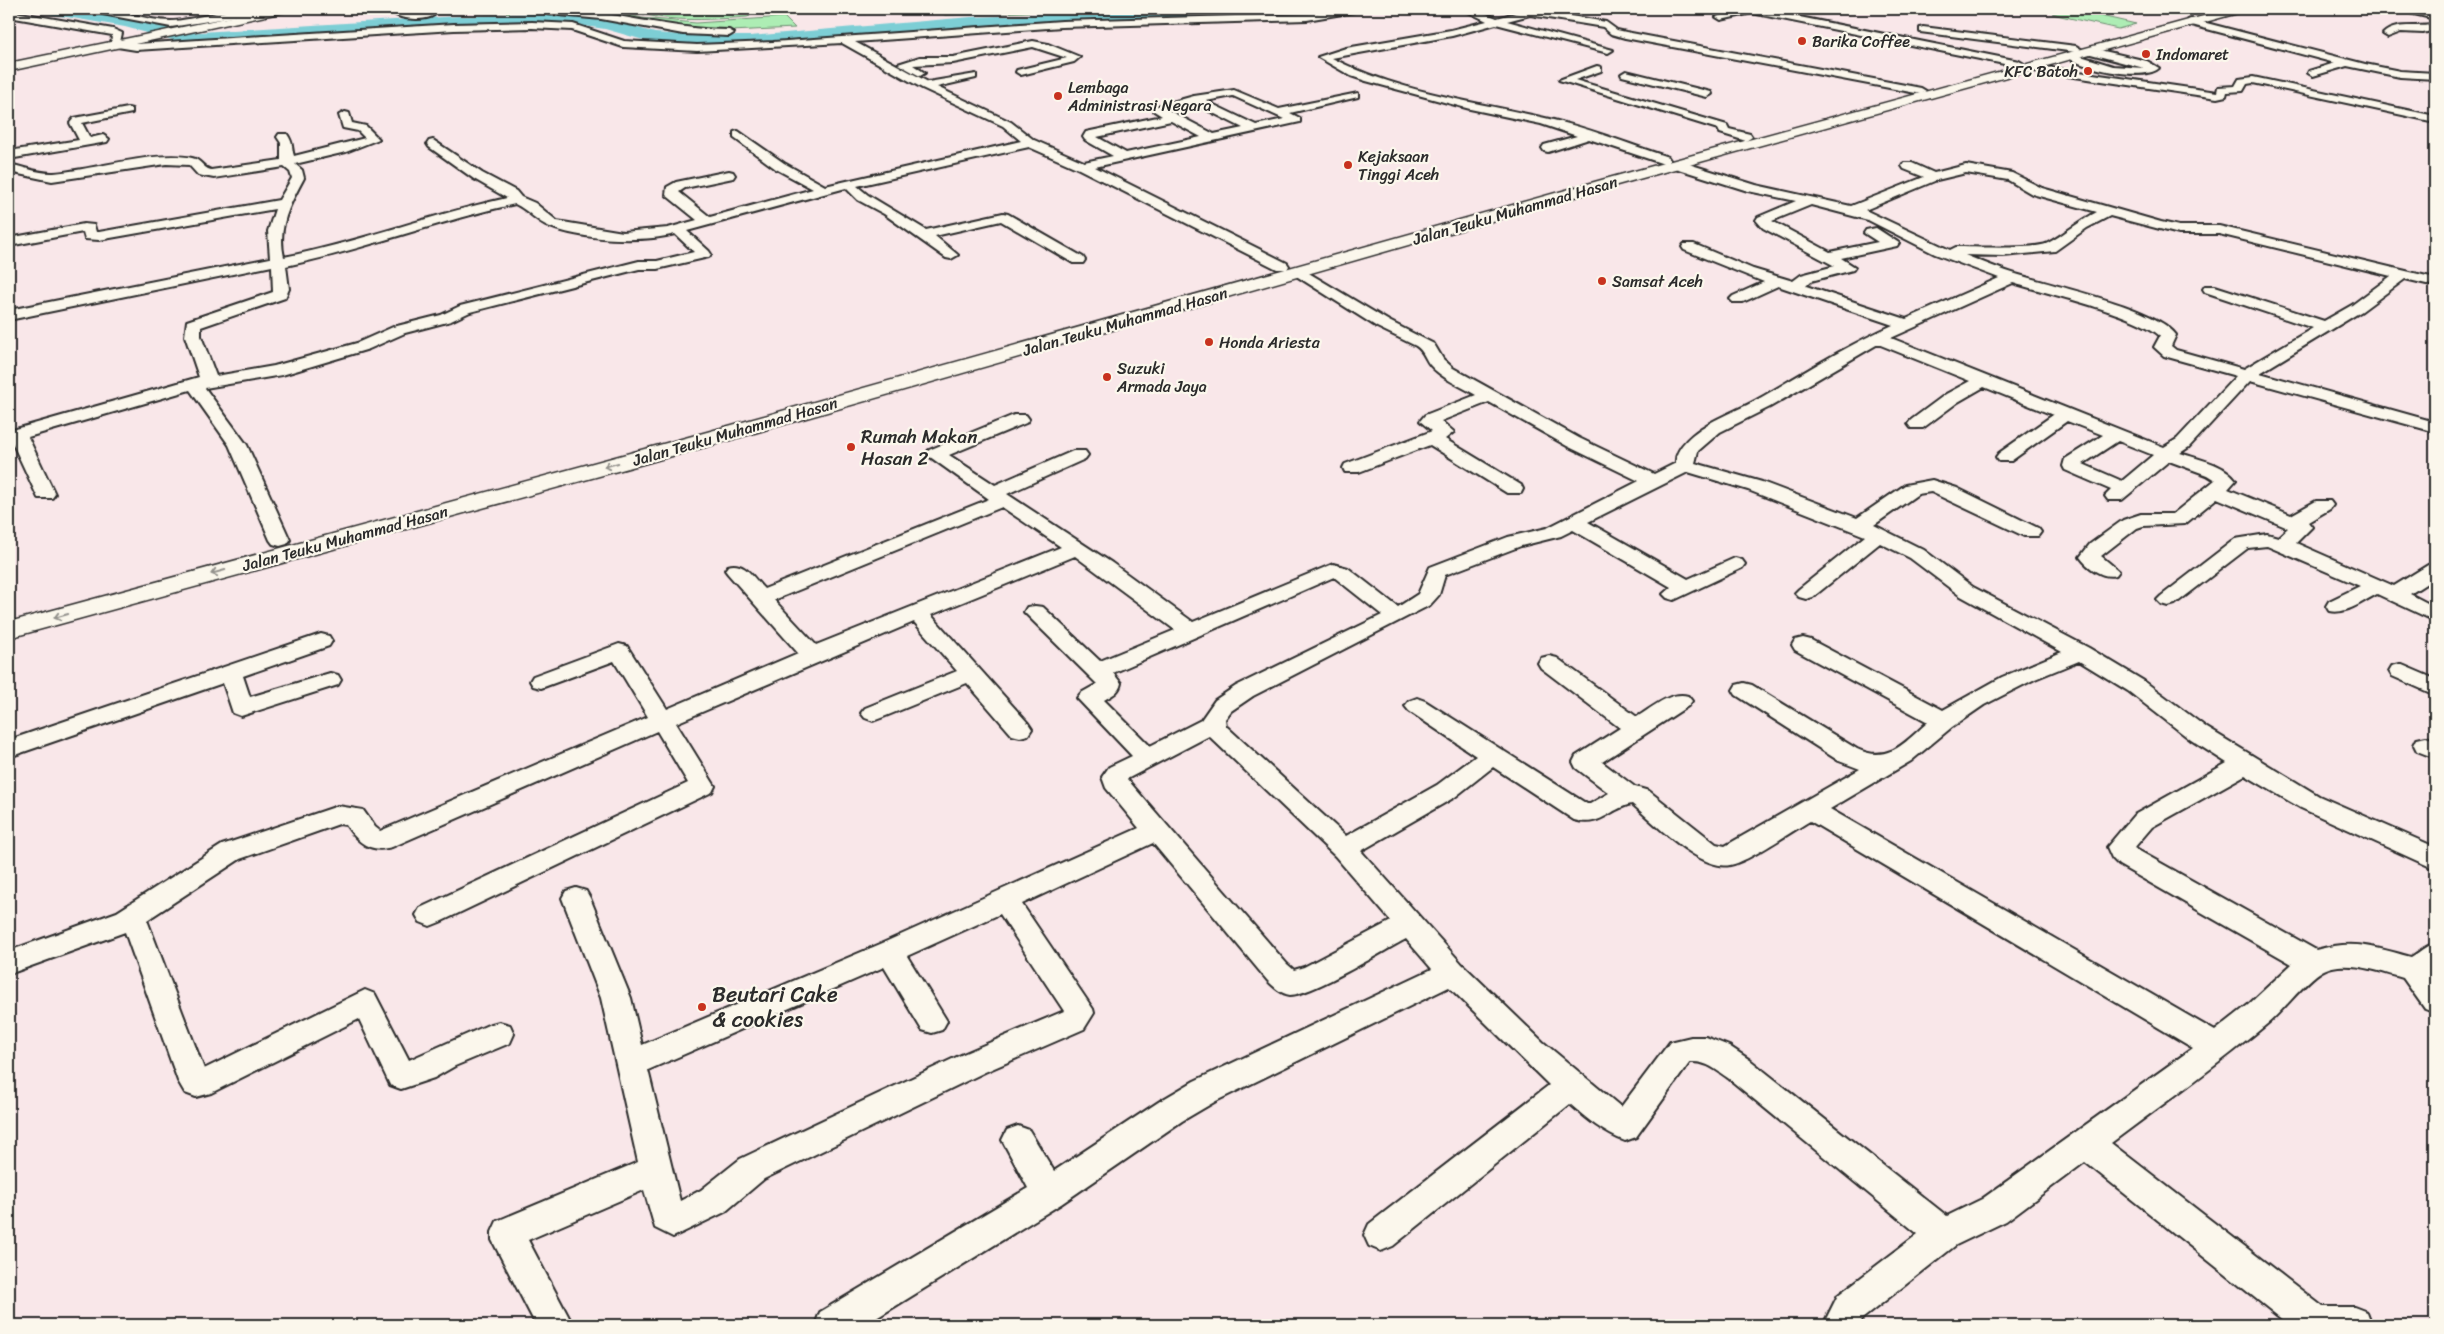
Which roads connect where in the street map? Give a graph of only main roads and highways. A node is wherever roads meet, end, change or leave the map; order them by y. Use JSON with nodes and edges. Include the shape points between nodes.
{"nodes":[{"id":1,"x":284,"y":9,"type":"edge"},
{"id":2,"x":2219,"y":9,"type":"edge"},
{"id":3,"x":2241,"y":9,"type":"edge"},
{"id":4,"x":262,"y":10,"type":"edge"},
{"id":5,"x":2173,"y":25,"type":"junction"},
{"id":6,"x":187,"y":29,"type":"junction"},
{"id":7,"x":2025,"y":66,"type":"junction"},
{"id":8,"x":9,"y":67,"type":"edge"},
{"id":9,"x":1893,"y":102,"type":"junction"},
{"id":10,"x":1672,"y":162,"type":"junction"},
{"id":11,"x":712,"y":431,"type":"junction"},
{"id":12,"x":9,"y":613,"type":"edge"},
{"id":13,"x":9,"y":630,"type":"edge"}],
"edges":[{"from":1,"to":6,"type":"main road"},
{"from":2,"to":5,"type":"main road","name":"Jalan Teuku Muhammad Hasan"},
{"from":3,"to":5,"type":"main road","name":"Jalan Teuku Muhammad Hasan"},
{"from":4,"to":6,"type":"main road"},
{"from":5,"to":7,"type":"main road","name":"Jalan Teuku Muhammad Hasan","via":[[2083,54]]},
{"from":6,"to":8,"type":"main road"},
{"from":7,"to":9,"type":"main road","name":"Jalan Teuku Muhammad Hasan"},
{"from":7,"to":9,"type":"main road","name":"Jalan Teuku Muhammad Hasan","via":[[1921,90]]},
{"from":9,"to":10,"type":"main road","name":"Jalan Teuku Muhammad Hasan"},
{"from":9,"to":10,"type":"main road","name":"Jalan Teuku Muhammad Hasan","via":[[1746,138]]},
{"from":10,"to":11,"type":"main road","name":"Jalan Teuku Muhammad Hasan"},
{"from":11,"to":12,"type":"main road","name":"Jalan Teuku Muhammad Hasan","via":[[280,540]]},
{"from":11,"to":13,"type":"main road","name":"Jalan Teuku Muhammad Hasan","one_way":true}]}
